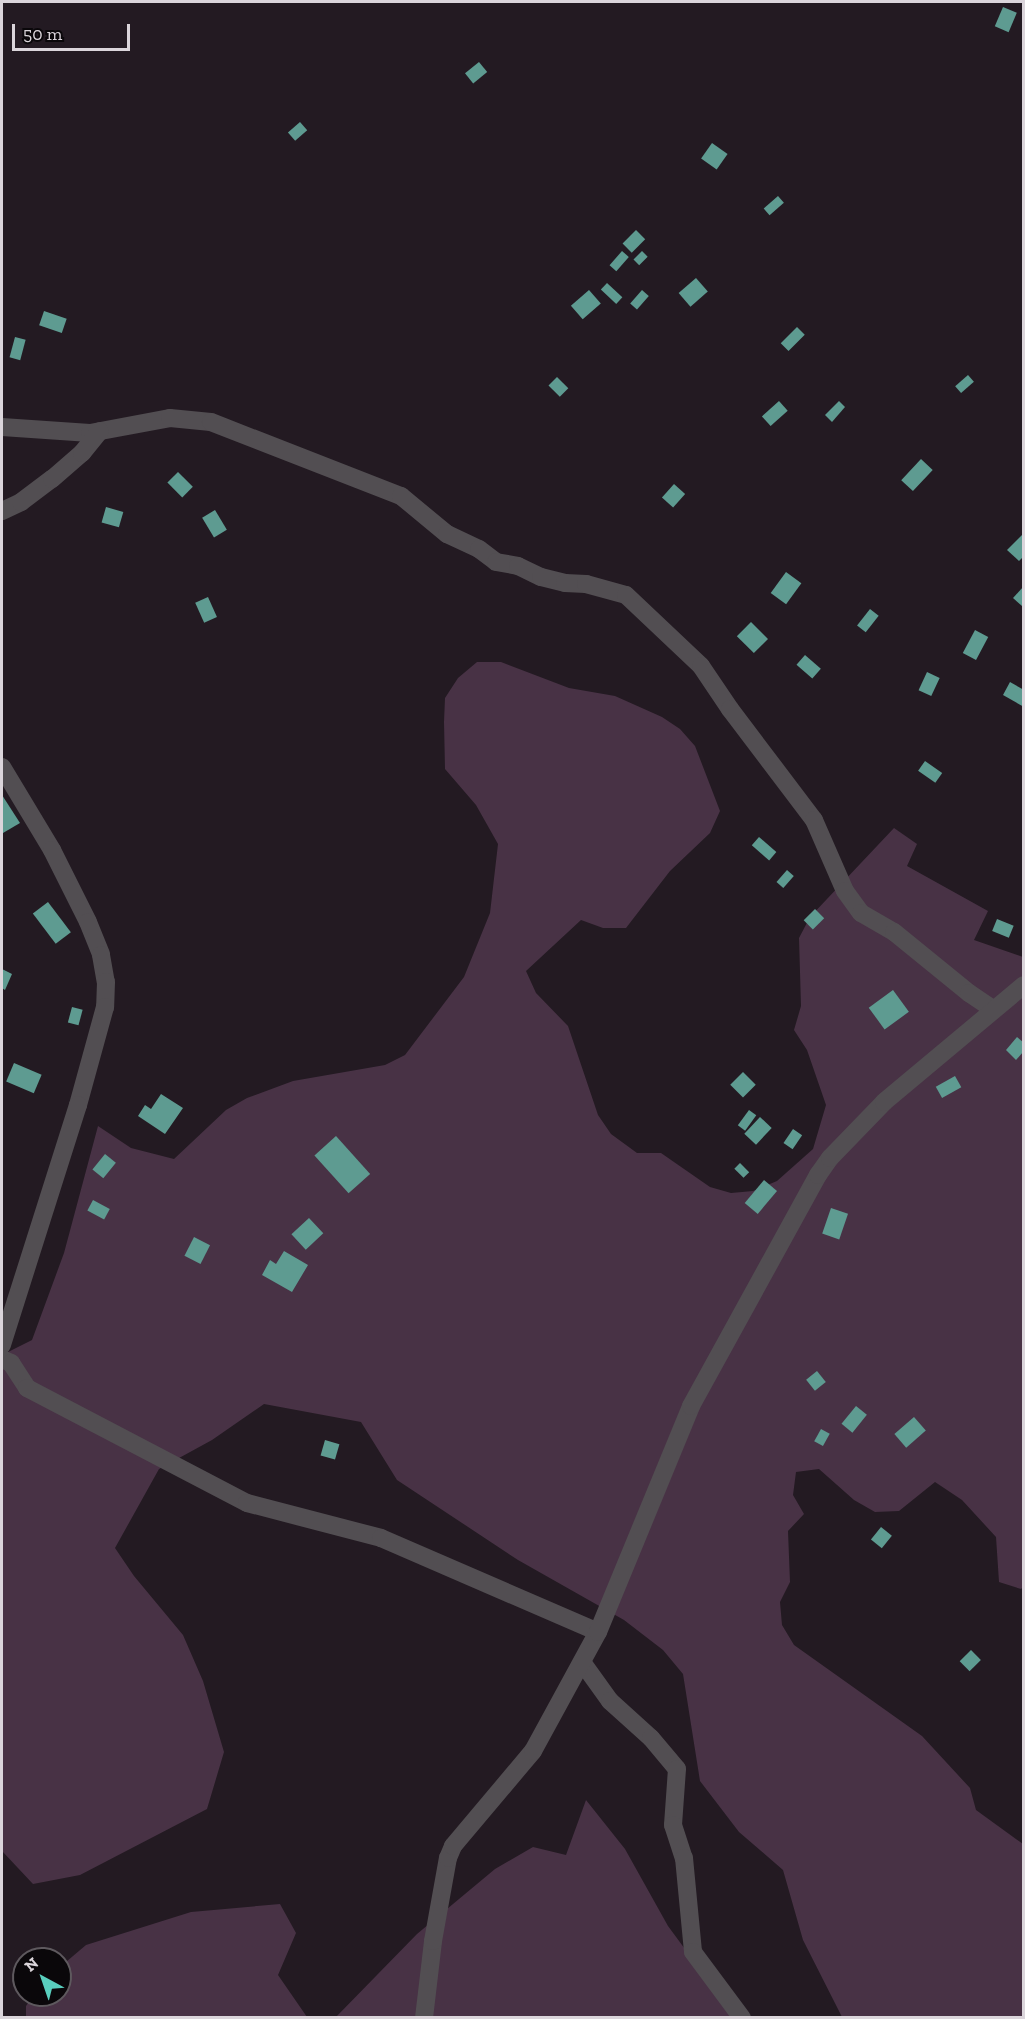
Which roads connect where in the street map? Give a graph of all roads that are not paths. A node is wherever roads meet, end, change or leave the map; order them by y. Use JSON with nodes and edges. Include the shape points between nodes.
{"nodes":[{"id":1,"x":2,"y":427,"type":"edge"},
{"id":2,"x":100,"y":431,"type":"junction"},
{"id":3,"x":2,"y":512,"type":"edge"},
{"id":4,"x":2,"y":766,"type":"edge"},
{"id":5,"x":1017,"y":990,"type":"edge"},
{"id":6,"x":1023,"y":1008,"type":"edge"},
{"id":7,"x":993,"y":1009,"type":"junction"},
{"id":8,"x":2,"y":1345,"type":"edge"},
{"id":9,"x":2,"y":1359,"type":"edge"},
{"id":10,"x":598,"y":1632,"type":"junction"},
{"id":11,"x":582,"y":1662,"type":"junction"},
{"id":12,"x":424,"y":2018,"type":"edge"},
{"id":13,"x":742,"y":2018,"type":"edge"}],
"edges":[{"from":1,"to":2,"type":"street"},
{"from":2,"to":3,"type":"street","via":[[82,453],[52,478]]},
{"from":2,"to":7,"type":"street","via":[[170,418],[211,422],[401,496],[447,534],[496,562],[518,566],[541,577],[626,596],[701,666],[814,820],[845,891],[861,914],[894,932]]},
{"from":4,"to":8,"type":"street","via":[[52,850],[88,922],[106,982],[105,1007],[78,1105]]},
{"from":5,"to":6,"type":"street"},
{"from":5,"to":7,"type":"street"},
{"from":7,"to":10,"type":"street","via":[[884,1102],[818,1175],[691,1406]]},
{"from":9,"to":10,"type":"street","via":[[11,1363],[27,1388],[247,1503],[381,1538]]},
{"from":10,"to":11,"type":"street"},
{"from":11,"to":12,"type":"street","via":[[533,1751],[453,1846],[433,1941]]},
{"from":11,"to":13,"type":"street","via":[[610,1701],[651,1738],[677,1769],[673,1825],[684,1858],[693,1952]]}]}
